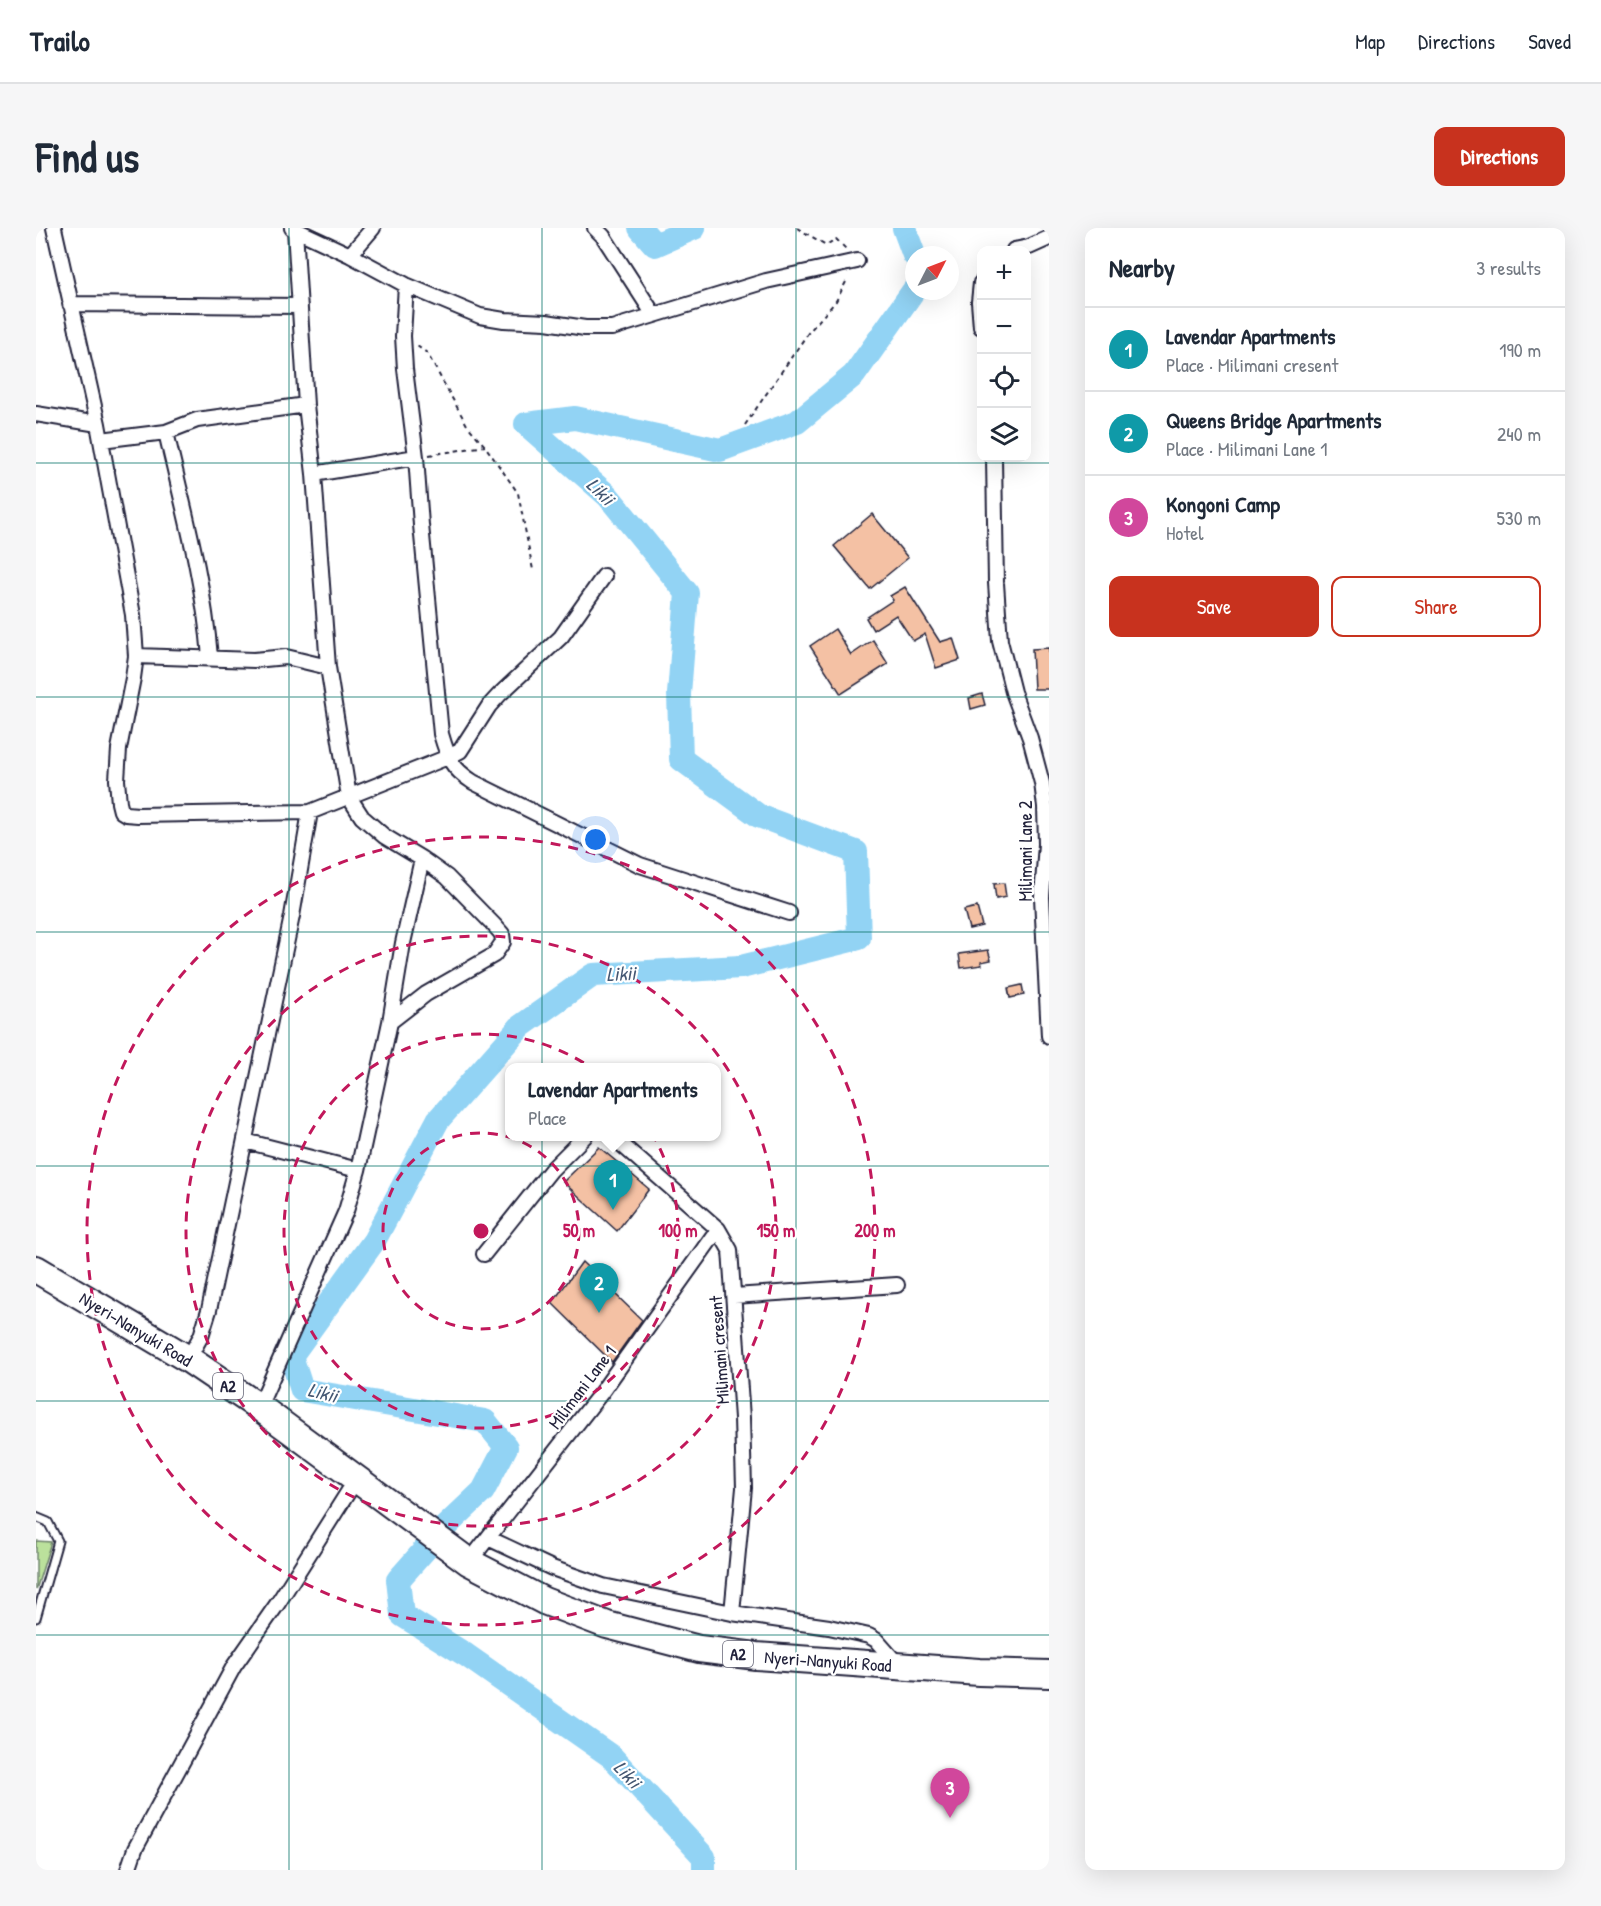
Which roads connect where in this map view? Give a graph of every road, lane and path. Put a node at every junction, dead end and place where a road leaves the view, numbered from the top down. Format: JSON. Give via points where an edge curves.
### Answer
{"nodes":[{"id":1,"x":54,"y":228,"type":"edge"},
{"id":2,"x":373,"y":228,"type":"edge"},
{"id":3,"x":596,"y":228,"type":"edge"},
{"id":4,"x":797,"y":228,"type":"edge"},
{"id":5,"x":293,"y":229,"type":"edge"},
{"id":6,"x":1049,"y":238,"type":"edge"},
{"id":7,"x":1031,"y":246,"type":"edge"},
{"id":8,"x":350,"y":255,"type":"junction"},
{"id":9,"x":857,"y":261,"type":"junction"},
{"id":10,"x":406,"y":285,"type":"junction"},
{"id":11,"x":70,"y":304,"type":"junction"},
{"id":12,"x":300,"y":306,"type":"junction"},
{"id":13,"x":654,"y":315,"type":"junction"},
{"id":14,"x":403,"y":336,"type":"junction"},
{"id":15,"x":306,"y":405,"type":"junction"},
{"id":16,"x":36,"y":414,"type":"edge"},
{"id":17,"x":98,"y":424,"type":"junction"},
{"id":18,"x":745,"y":425,"type":"dead end"},
{"id":19,"x":166,"y":432,"type":"junction"},
{"id":20,"x":101,"y":440,"type":"junction"},
{"id":21,"x":485,"y":446,"type":"junction"},
{"id":22,"x":416,"y":457,"type":"junction"},
{"id":23,"x":994,"y":462,"type":"edge"},
{"id":24,"x":314,"y":474,"type":"junction"},
{"id":25,"x":533,"y":570,"type":"dead end"},
{"id":26,"x":604,"y":576,"type":"dead end"},
{"id":27,"x":136,"y":656,"type":"junction"},
{"id":28,"x":210,"y":657,"type":"junction"},
{"id":29,"x":328,"y":667,"type":"junction"},
{"id":30,"x":448,"y":757,"type":"junction"},
{"id":31,"x":1046,"y":780,"type":"edge"},
{"id":32,"x":349,"y":797,"type":"junction"},
{"id":33,"x":310,"y":812,"type":"junction"},
{"id":34,"x":422,"y":859,"type":"junction"},
{"id":35,"x":789,"y":913,"type":"dead end"},
{"id":36,"x":390,"y":1023,"type":"junction"},
{"id":37,"x":1049,"y":1036,"type":"edge"},
{"id":38,"x":245,"y":1141,"type":"junction"},
{"id":39,"x":581,"y":1141,"type":"edge"},
{"id":40,"x":617,"y":1141,"type":"edge"},
{"id":41,"x":358,"y":1170,"type":"junction"},
{"id":42,"x":718,"y":1229,"type":"junction"},
{"id":43,"x":484,"y":1254,"type":"dead end"},
{"id":44,"x":36,"y":1269,"type":"edge"},
{"id":45,"x":897,"y":1285,"type":"dead end"},
{"id":46,"x":734,"y":1296,"type":"junction"},
{"id":47,"x":188,"y":1359,"type":"junction"},
{"id":48,"x":259,"y":1407,"type":"junction"},
{"id":49,"x":357,"y":1478,"type":"junction"},
{"id":50,"x":36,"y":1517,"type":"edge"},
{"id":51,"x":488,"y":1538,"type":"junction"},
{"id":52,"x":459,"y":1554,"type":"junction"},
{"id":53,"x":732,"y":1613,"type":"junction"},
{"id":54,"x":36,"y":1618,"type":"edge"},
{"id":55,"x":899,"y":1666,"type":"junction"},
{"id":56,"x":1049,"y":1674,"type":"edge"},
{"id":57,"x":128,"y":1870,"type":"edge"}],
"edges":[{"from":1,"to":11,"type":"street"},
{"from":2,"to":8,"type":"street"},
{"from":3,"to":13,"type":"street"},
{"from":4,"to":9,"type":"path","via":[[826,245],[836,238]]},
{"from":5,"to":8,"type":"street"},
{"from":5,"to":12,"type":"street"},
{"from":6,"to":7,"type":"street"},
{"from":8,"to":10,"type":"street"},
{"from":9,"to":13,"type":"street","via":[[766,281]]},
{"from":9,"to":18,"type":"path","via":[[836,301],[808,333]]},
{"from":10,"to":13,"type":"street","via":[[480,316],[504,320],[598,328]]},
{"from":10,"to":14,"type":"street"},
{"from":11,"to":12,"type":"street"},
{"from":11,"to":17,"type":"street"},
{"from":12,"to":15,"type":"street"},
{"from":14,"to":21,"type":"path","via":[[427,353],[467,425]]},
{"from":14,"to":22,"type":"street"},
{"from":15,"to":19,"type":"street","via":[[197,420]]},
{"from":15,"to":24,"type":"street"},
{"from":16,"to":17,"type":"street"},
{"from":17,"to":20,"type":"street"},
{"from":19,"to":20,"type":"street"},
{"from":19,"to":28,"type":"street","via":[[200,581]]},
{"from":20,"to":27,"type":"street","via":[[133,615]]},
{"from":21,"to":22,"type":"path"},
{"from":21,"to":25,"type":"path","via":[[518,493]]},
{"from":22,"to":24,"type":"street"},
{"from":22,"to":30,"type":"street","via":[[441,734]]},
{"from":23,"to":31,"type":"street","name":"Milimani Lane 2","via":[[1000,641],[1013,692]]},
{"from":24,"to":29,"type":"street"},
{"from":26,"to":30,"type":"street","via":[[561,637],[500,694],[460,751]]},
{"from":27,"to":28,"type":"street"},
{"from":27,"to":33,"type":"street","via":[[119,749],[121,811],[138,815]]},
{"from":28,"to":29,"type":"street","via":[[286,657]]},
{"from":29,"to":32,"type":"street"},
{"from":30,"to":32,"type":"street"},
{"from":30,"to":35,"type":"street","via":[[459,773],[473,782],[640,865]]},
{"from":31,"to":37,"type":"street","name":"Milimani Lane 2","via":[[1042,908]]},
{"from":32,"to":33,"type":"street"},
{"from":32,"to":34,"type":"street","via":[[362,817],[384,836]]},
{"from":33,"to":38,"type":"street"},
{"from":34,"to":36,"type":"street"},
{"from":34,"to":36,"type":"street","via":[[447,877],[494,925],[503,942],[494,955],[426,994]]},
{"from":36,"to":41,"type":"street"},
{"from":38,"to":41,"type":"street"},
{"from":38,"to":47,"type":"street","via":[[206,1324]]},
{"from":39,"to":43,"type":"street","via":[[551,1170]]},
{"from":40,"to":42,"type":"street","name":"Milimani cresent"},
{"from":41,"to":48,"type":"street","via":[[333,1245]]},
{"from":42,"to":46,"type":"street","name":"Milimani cresent","via":[[730,1250]]},
{"from":42,"to":51,"type":"street","name":"Milimani Lane 1","via":[[601,1393]]},
{"from":44,"to":47,"type":"highway","name":"Nyeri-Nanyuki Road","number":"A2"},
{"from":45,"to":46,"type":"street"},
{"from":46,"to":53,"type":"street","name":"Milimani cresent","via":[[744,1488]]},
{"from":47,"to":48,"type":"highway","name":"Nyeri-Nanyuki Road","number":"A2"},
{"from":48,"to":49,"type":"highway","name":"Nyeri-Nanyuki Road","number":"A2"},
{"from":49,"to":52,"type":"highway","name":"Nyeri-Nanyuki Road","number":"A2"},
{"from":49,"to":57,"type":"street","via":[[234,1666],[149,1822]]},
{"from":50,"to":54,"type":"lane","via":[[48,1522],[58,1541]]},
{"from":51,"to":52,"type":"street","name":"Milimani Lane 1"},
{"from":51,"to":53,"type":"street","via":[[552,1568],[603,1586]]},
{"from":52,"to":55,"type":"highway","name":"Nyeri-Nanyuki Road","number":"A2","via":[[544,1601],[651,1637],[699,1649],[756,1656]]},
{"from":53,"to":55,"type":"street","via":[[869,1636]]},
{"from":55,"to":56,"type":"highway","name":"Nyeri-Nanyuki Road","number":"A2"}]}
